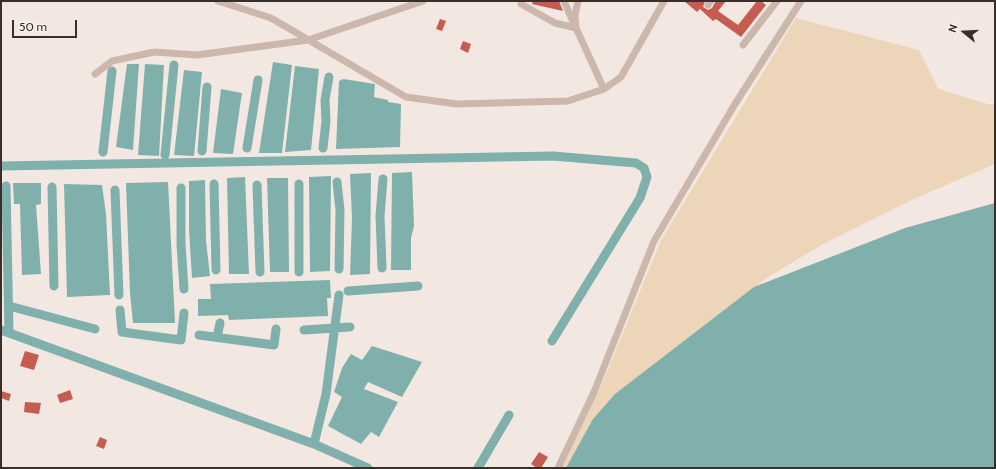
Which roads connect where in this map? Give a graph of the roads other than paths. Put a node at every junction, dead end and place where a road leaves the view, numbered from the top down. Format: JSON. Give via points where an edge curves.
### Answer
{"nodes":[{"id":1,"x":218,"y":1,"type":"edge"},
{"id":2,"x":423,"y":1,"type":"edge"},
{"id":3,"x":564,"y":1,"type":"edge"},
{"id":4,"x":578,"y":1,"type":"edge"},
{"id":5,"x":664,"y":1,"type":"edge"},
{"id":6,"x":777,"y":1,"type":"edge"},
{"id":7,"x":800,"y":1,"type":"edge"},
{"id":8,"x":521,"y":4,"type":"dead end"},
{"id":9,"x":576,"y":28,"type":"junction"},
{"id":10,"x":308,"y":40,"type":"junction"},
{"id":11,"x":742,"y":45,"type":"dead end"},
{"id":12,"x":94,"y":74,"type":"dead end"},
{"id":13,"x":604,"y":89,"type":"junction"},
{"id":14,"x":558,"y":468,"type":"edge"}],
"edges":[{"from":1,"to":10,"type":"street","via":[[271,18]]},
{"from":2,"to":10,"type":"street"},
{"from":3,"to":9,"type":"street"},
{"from":4,"to":9,"type":"street"},
{"from":5,"to":13,"type":"street","via":[[621,77]]},
{"from":6,"to":11,"type":"street"},
{"from":7,"to":14,"type":"street","via":[[654,240],[594,392]]},
{"from":8,"to":9,"type":"street","via":[[555,23]]},
{"from":9,"to":13,"type":"street"},
{"from":10,"to":12,"type":"street","via":[[196,55],[154,52],[112,61]]},
{"from":10,"to":13,"type":"street","via":[[406,97],[457,104],[568,101]]}]}
